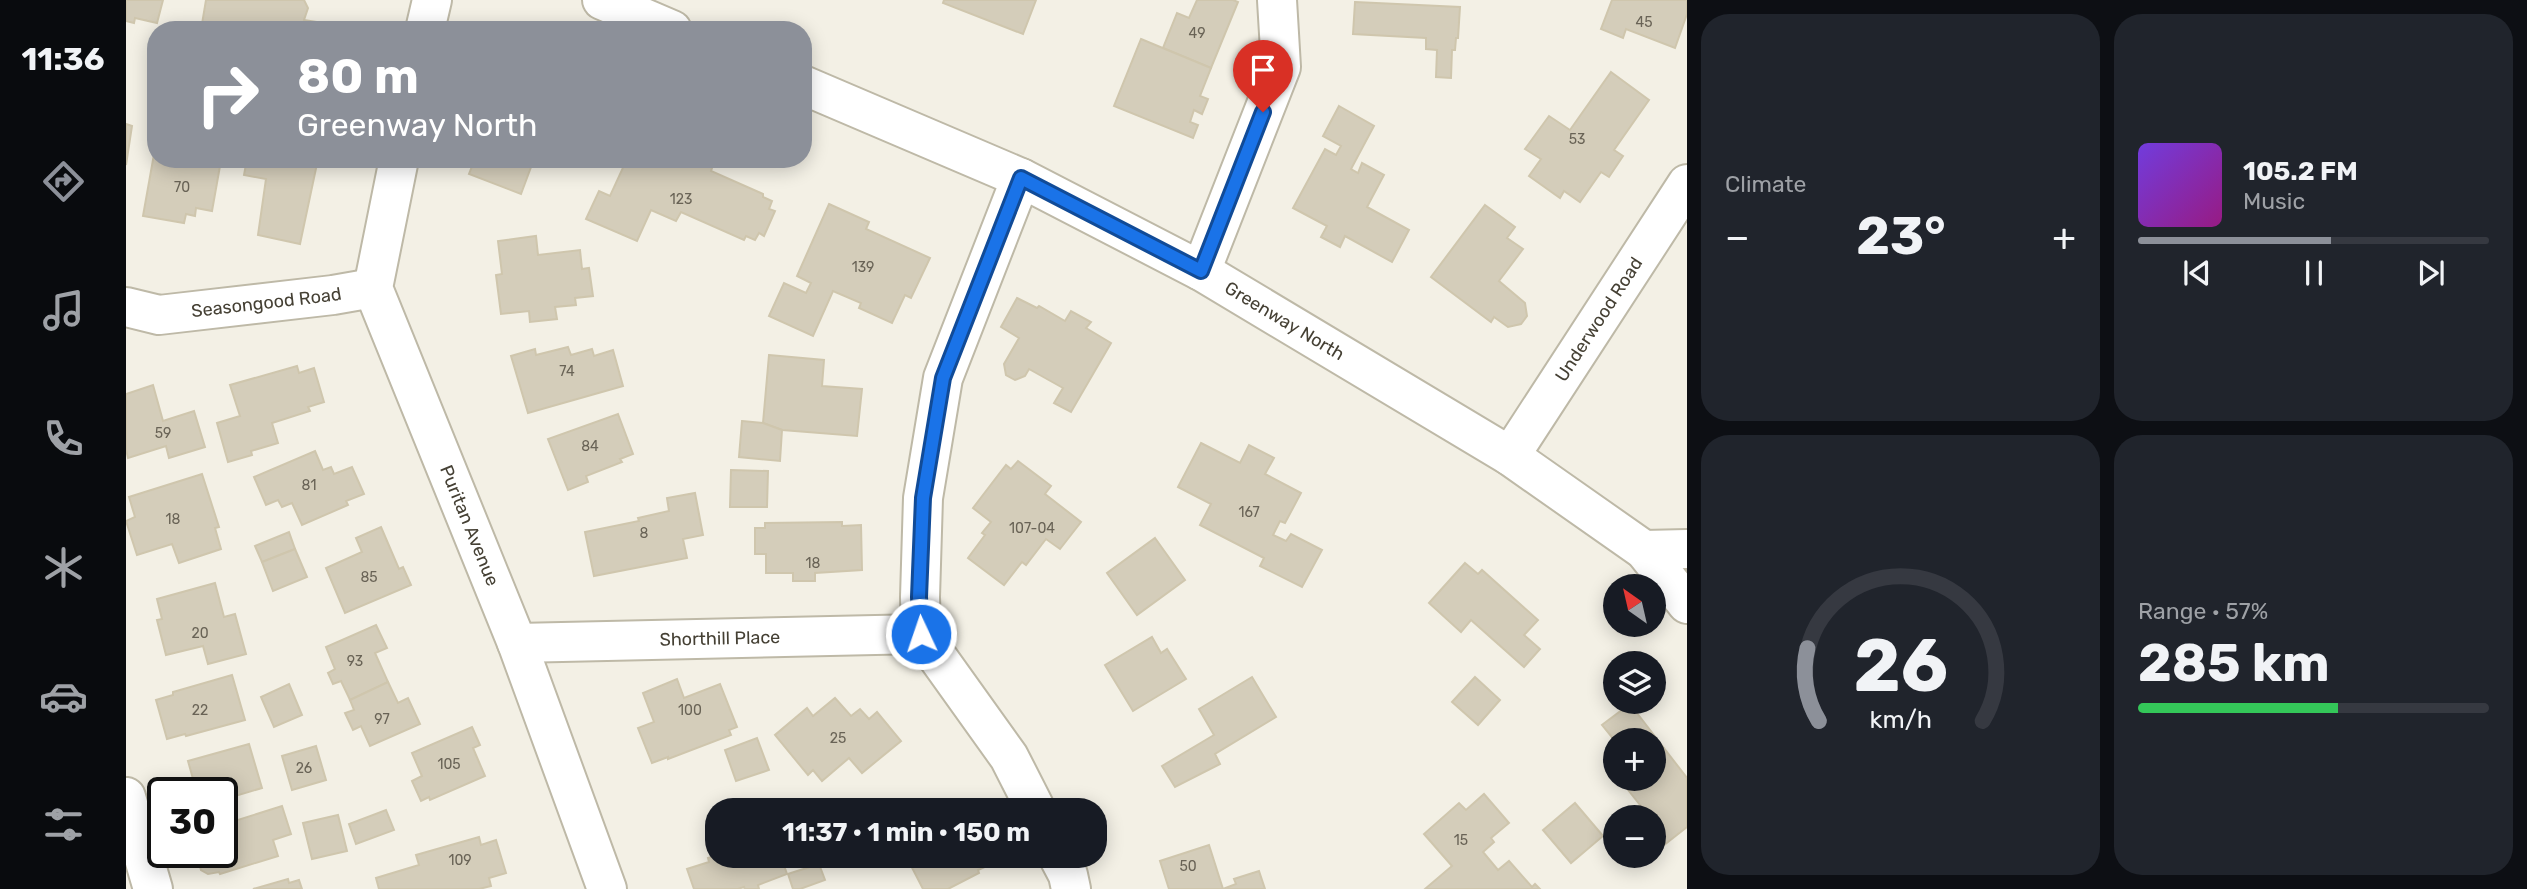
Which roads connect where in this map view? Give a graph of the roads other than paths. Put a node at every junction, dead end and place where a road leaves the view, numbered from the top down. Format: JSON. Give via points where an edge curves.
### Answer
{"nodes":[{"id":1,"x":432,"y":0,"type":"edge"},
{"id":2,"x":603,"y":0,"type":"edge"},
{"id":3,"x":1277,"y":0,"type":"edge"},
{"id":4,"x":427,"y":21,"type":"edge"},
{"id":5,"x":652,"y":21,"type":"edge"},
{"id":6,"x":812,"y":89,"type":"edge"},
{"id":7,"x":397,"y":168,"type":"edge"},
{"id":8,"x":1021,"y":178,"type":"junction"},
{"id":9,"x":1687,"y":184,"type":"edge"},
{"id":10,"x":1201,"y":271,"type":"junction"},
{"id":11,"x":373,"y":288,"type":"junction"},
{"id":12,"x":137,"y":316,"type":"edge"},
{"id":13,"x":1510,"y":456,"type":"junction"},
{"id":14,"x":1687,"y":549,"type":"edge"},
{"id":15,"x":1644,"y":550,"type":"junction"},
{"id":16,"x":1687,"y":604,"type":"edge"},
{"id":17,"x":921,"y":634,"type":"junction"},
{"id":18,"x":517,"y":643,"type":"junction"},
{"id":19,"x":1030,"y":798,"type":"edge"},
{"id":20,"x":127,"y":802,"type":"edge"},
{"id":21,"x":1065,"y":868,"type":"edge"},
{"id":22,"x":153,"y":889,"type":"edge"},
{"id":23,"x":607,"y":889,"type":"edge"},
{"id":24,"x":1071,"y":889,"type":"edge"}],
"edges":[{"from":1,"to":4,"type":"street"},
{"from":2,"to":5,"type":"street"},
{"from":3,"to":10,"type":"street","via":[[1281,67]]},
{"from":6,"to":8,"type":"street","name":"Greenway North"},
{"from":7,"to":11,"type":"street"},
{"from":8,"to":10,"type":"street","name":"Greenway North"},
{"from":8,"to":17,"type":"street","via":[[943,378],[923,498]]},
{"from":9,"to":13,"type":"street","name":"Underwood Road"},
{"from":10,"to":13,"type":"street","name":"Greenway North"},
{"from":11,"to":12,"type":"street","name":"Seasongood Road"},
{"from":11,"to":18,"type":"street","name":"Puritan Avenue"},
{"from":13,"to":15,"type":"street","name":"Greenway North"},
{"from":14,"to":15,"type":"street"},
{"from":15,"to":16,"type":"street","name":"Greenway North"},
{"from":17,"to":18,"type":"street","name":"Shorthill Place"},
{"from":17,"to":19,"type":"street","via":[[1009,757]]},
{"from":18,"to":23,"type":"street","name":"Puritan Avenue"},
{"from":20,"to":22,"type":"street"},
{"from":21,"to":24,"type":"street"}]}
